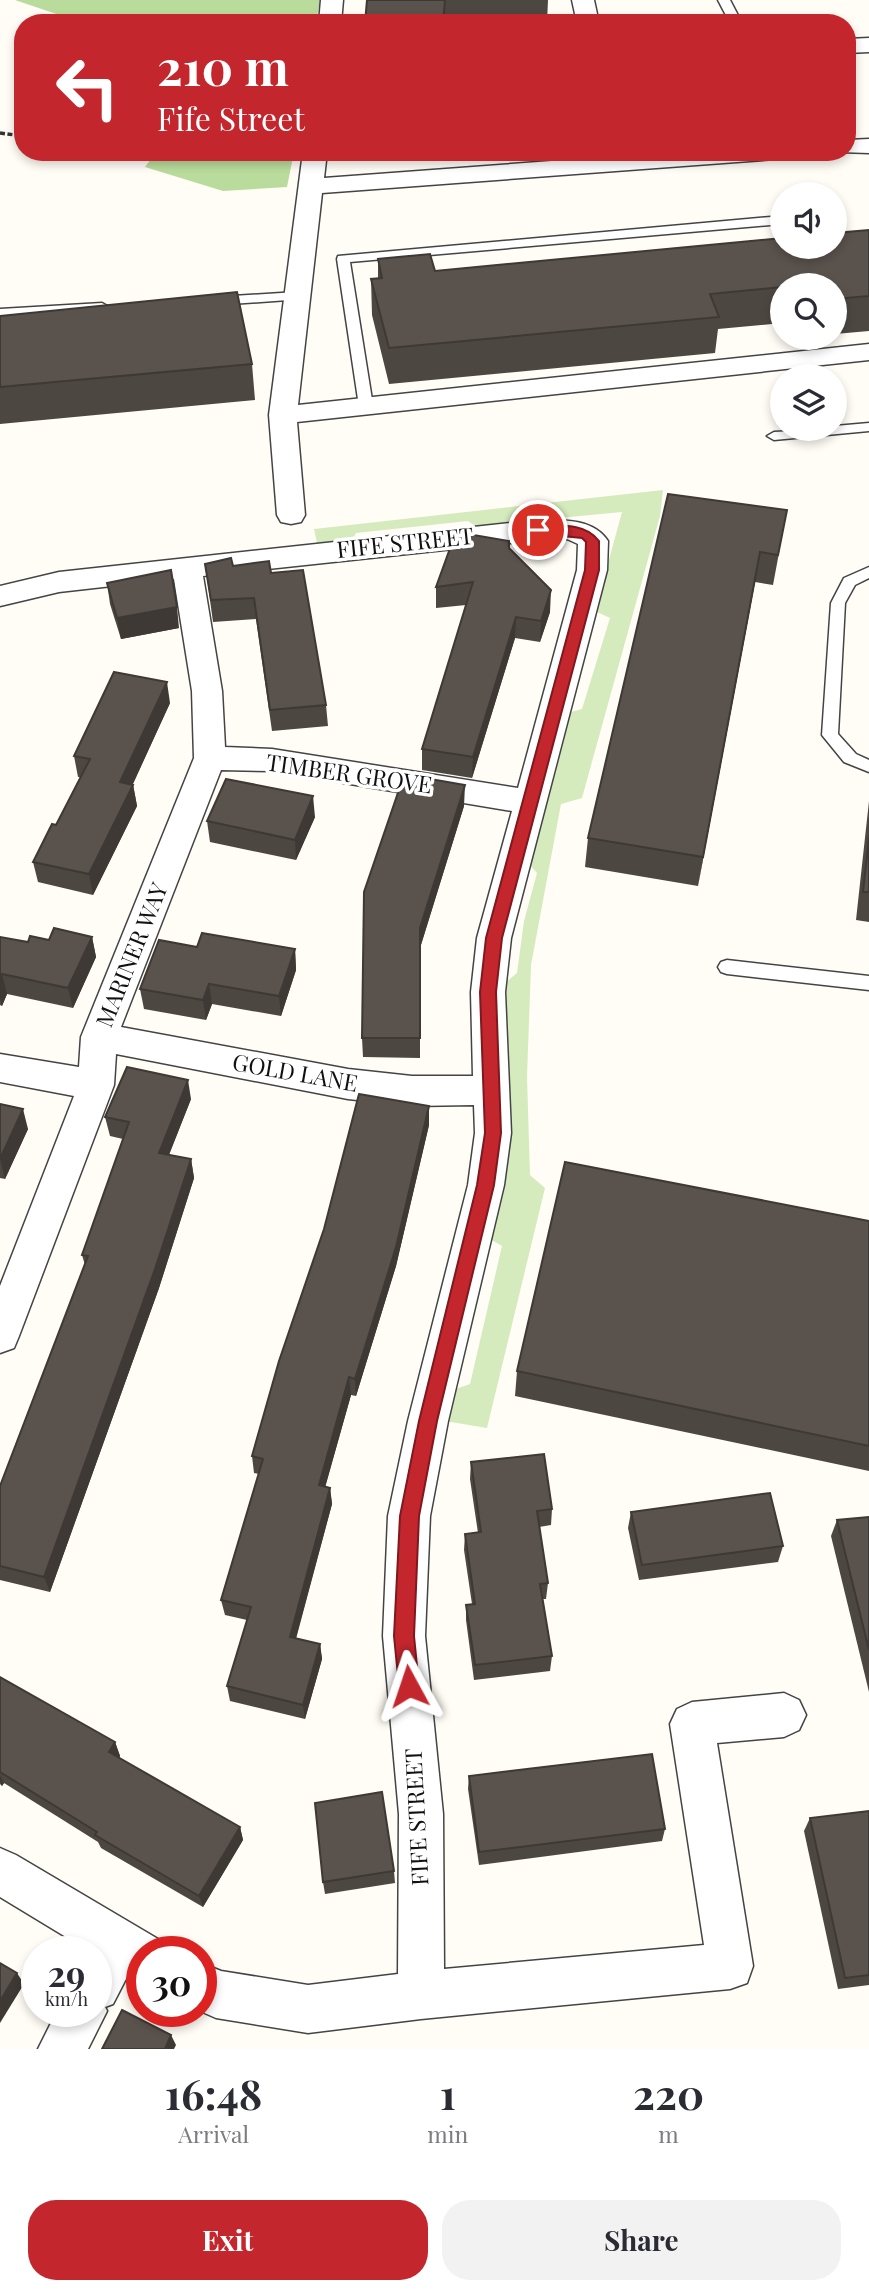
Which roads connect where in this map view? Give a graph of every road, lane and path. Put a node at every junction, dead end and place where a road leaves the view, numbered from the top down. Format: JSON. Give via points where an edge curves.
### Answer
{"nodes":[{"id":1,"x":314,"y":161,"type":"edge"},
{"id":2,"x":653,"y":161,"type":"edge"},
{"id":3,"x":312,"y":186,"type":"junction"},
{"id":4,"x":770,"y":221,"type":"edge"},
{"id":5,"x":297,"y":296,"type":"junction"},
{"id":6,"x":203,"y":302,"type":"edge"},
{"id":7,"x":122,"y":306,"type":"edge"},
{"id":8,"x":0,"y":313,"type":"edge"},
{"id":9,"x":869,"y":352,"type":"edge"},
{"id":10,"x":366,"y":406,"type":"junction"},
{"id":11,"x":282,"y":415,"type":"junction"},
{"id":12,"x":869,"y":427,"type":"edge"},
{"id":13,"x":847,"y":429,"type":"edge"},
{"id":14,"x":291,"y":515,"type":"dead end"},
{"id":15,"x":187,"y":568,"type":"junction"},
{"id":16,"x":869,"y":572,"type":"edge"},
{"id":17,"x":0,"y":596,"type":"edge"},
{"id":18,"x":210,"y":758,"type":"junction"},
{"id":19,"x":869,"y":766,"type":"edge"},
{"id":20,"x":529,"y":802,"type":"junction"},
{"id":21,"x":727,"y":967,"type":"dead end"},
{"id":22,"x":869,"y":983,"type":"edge"},
{"id":23,"x":99,"y":1037,"type":"junction"},
{"id":24,"x":0,"y":1068,"type":"edge"},
{"id":25,"x":96,"y":1085,"type":"junction"},
{"id":26,"x":493,"y":1090,"type":"junction"},
{"id":27,"x":0,"y":1336,"type":"edge"},
{"id":28,"x":783,"y":1715,"type":"dead end"},
{"id":29,"x":0,"y":1871,"type":"edge"},
{"id":30,"x":126,"y":1946,"type":"edge"},
{"id":31,"x":126,"y":1954,"type":"edge"},
{"id":32,"x":112,"y":1970,"type":"edge"},
{"id":33,"x":217,"y":1994,"type":"edge"},
{"id":34,"x":421,"y":1995,"type":"junction"},
{"id":35,"x":74,"y":2027,"type":"edge"},
{"id":36,"x":62,"y":2049,"type":"edge"}],
"edges":[{"from":1,"to":3,"type":"street"},
{"from":2,"to":3,"type":"street"},
{"from":3,"to":5,"type":"street"},
{"from":4,"to":10,"type":"lane","via":[[343,259]]},
{"from":5,"to":6,"type":"lane"},
{"from":5,"to":11,"type":"street"},
{"from":7,"to":8,"type":"lane"},
{"from":9,"to":10,"type":"street"},
{"from":10,"to":11,"type":"street"},
{"from":11,"to":14,"type":"street"},
{"from":12,"to":13,"type":"lane"},
{"from":15,"to":17,"type":"street","name":"FIFE STREET","via":[[59,582]]},
{"from":15,"to":18,"type":"street","name":"MARINER WAY","via":[[207,691]]},
{"from":15,"to":20,"type":"street","name":"FIFE STREET","via":[[538,530],[587,534],[593,541],[592,570]]},
{"from":16,"to":19,"type":"lane","via":[[849,582],[838,603],[830,735],[850,758]]},
{"from":18,"to":20,"type":"street","name":"TIMBER GROVE","via":[[272,761]]},
{"from":18,"to":23,"type":"street","name":"MARINER WAY"},
{"from":20,"to":26,"type":"street","name":"FIFE STREET","via":[[494,938],[488,992]]},
{"from":21,"to":22,"type":"lane"},
{"from":23,"to":25,"type":"street","name":"MARINER WAY"},
{"from":23,"to":26,"type":"street","name":"GOLD LANE","via":[[348,1084],[412,1091]]},
{"from":24,"to":25,"type":"street"},
{"from":25,"to":27,"type":"street","name":"MARINER WAY"},
{"from":26,"to":34,"type":"street","name":"FIFE STREET","via":[[486,1185],[409,1516],[404,1636],[421,1814]]},
{"from":28,"to":34,"type":"street","via":[[692,1724],[730,1966]]},
{"from":29,"to":30,"type":"street"},
{"from":31,"to":32,"type":"street"},
{"from":33,"to":34,"type":"street","via":[[308,2009]]},
{"from":35,"to":36,"type":"street"}]}
